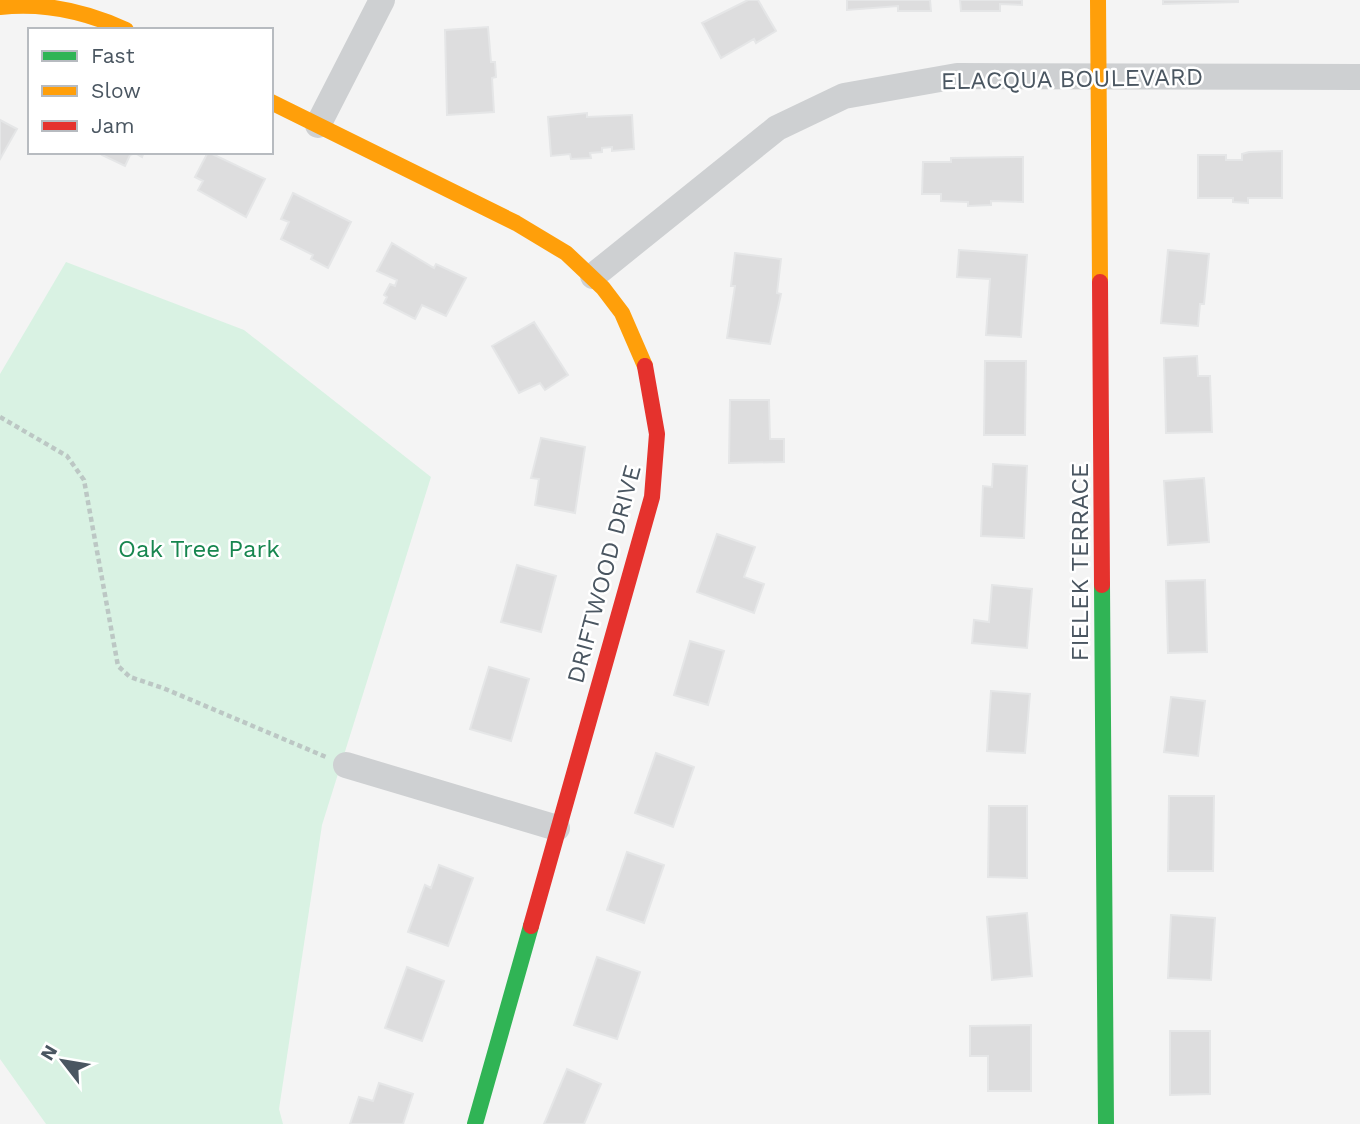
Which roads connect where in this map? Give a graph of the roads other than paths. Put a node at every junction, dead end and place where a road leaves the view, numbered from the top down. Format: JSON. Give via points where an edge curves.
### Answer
{"nodes":[{"id":1,"x":382,"y":0,"type":"edge"},
{"id":2,"x":1098,"y":0,"type":"edge"},
{"id":3,"x":0,"y":7,"type":"edge"},
{"id":4,"x":122,"y":28,"type":"edge"},
{"id":5,"x":1099,"y":77,"type":"junction"},
{"id":6,"x":1360,"y":77,"type":"edge"},
{"id":7,"x":273,"y":103,"type":"edge"},
{"id":8,"x":318,"y":125,"type":"junction"},
{"id":9,"x":593,"y":276,"type":"junction"},
{"id":10,"x":346,"y":765,"type":"road end"},
{"id":11,"x":557,"y":828,"type":"junction"},
{"id":12,"x":475,"y":1124,"type":"edge"},
{"id":13,"x":1106,"y":1124,"type":"edge"}],
"edges":[{"from":1,"to":8,"type":"street"},
{"from":2,"to":5,"type":"street","name":"FIELEK TERRACE"},
{"from":3,"to":4,"type":"street","via":[[21,3],[78,9]]},
{"from":5,"to":6,"type":"street","name":"ELACQUA BOULEVARD"},
{"from":5,"to":9,"type":"street","name":"ELACQUA BOULEVARD","via":[[957,76],[844,96],[777,128]]},
{"from":5,"to":13,"type":"street","name":"FIELEK TERRACE"},
{"from":7,"to":8,"type":"street","name":"DRIFTWOOD DRIVE"},
{"from":8,"to":9,"type":"street","name":"DRIFTWOOD DRIVE","via":[[538,237]]},
{"from":9,"to":11,"type":"street","name":"DRIFTWOOD DRIVE","via":[[643,359],[655,404],[658,454],[652,497]]},
{"from":10,"to":11,"type":"street"},
{"from":11,"to":12,"type":"street","name":"DRIFTWOOD DRIVE"}]}
